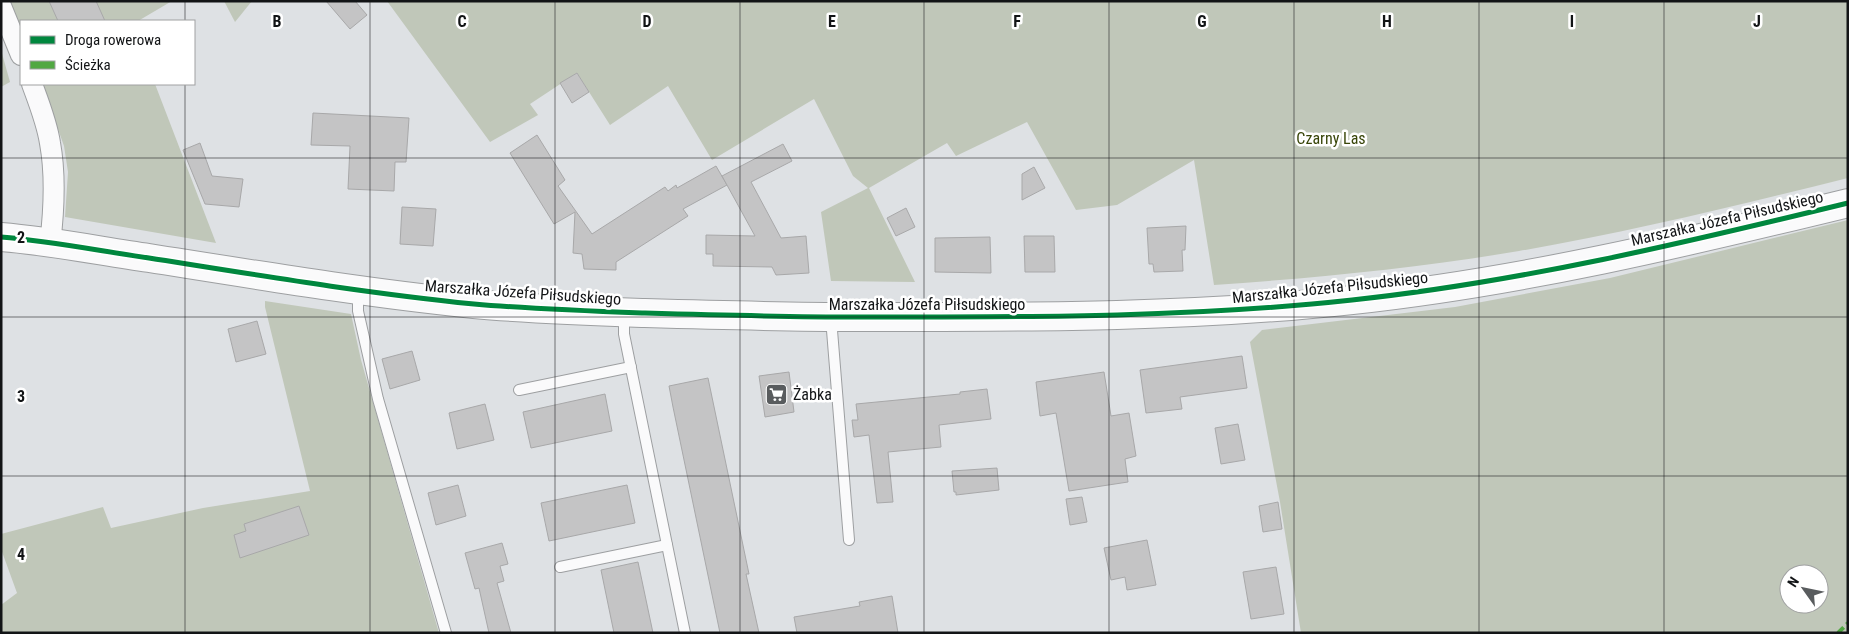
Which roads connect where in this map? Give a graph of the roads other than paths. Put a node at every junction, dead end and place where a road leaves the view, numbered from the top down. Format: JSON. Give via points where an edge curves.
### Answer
{"nodes":[{"id":1,"x":1,"y":6,"type":"edge"},
{"id":2,"x":20,"y":53,"type":"edge"},
{"id":3,"x":32,"y":85,"type":"edge"},
{"id":4,"x":1848,"y":203,"type":"edge"},
{"id":5,"x":1,"y":237,"type":"edge"},
{"id":6,"x":50,"y":244,"type":"junction"},
{"id":7,"x":358,"y":290,"type":"junction"},
{"id":8,"x":624,"y":312,"type":"junction"},
{"id":9,"x":831,"y":317,"type":"junction"},
{"id":10,"x":630,"y":367,"type":"junction"},
{"id":11,"x":519,"y":390,"type":"dead end"},
{"id":12,"x":850,"y":540,"type":"dead end"},
{"id":13,"x":667,"y":545,"type":"junction"},
{"id":14,"x":560,"y":567,"type":"dead end"},
{"id":15,"x":446,"y":633,"type":"edge"},
{"id":16,"x":685,"y":633,"type":"edge"}],
"edges":[{"from":1,"to":2,"type":"street"},
{"from":3,"to":6,"type":"street","via":[[47,128],[54,170]]},
{"from":4,"to":9,"type":"street","name":"Marszałka Józefa Piłsudskiego","via":[[1604,260],[1496,280],[1353,300],[1177,313]]},
{"from":5,"to":6,"type":"street","name":"Marszałka Józefa Piłsudskiego"},
{"from":6,"to":7,"type":"street","name":"Marszałka Józefa Piłsudskiego"},
{"from":7,"to":8,"type":"street","name":"Marszałka Józefa Piłsudskiego","via":[[512,307]]},
{"from":7,"to":15,"type":"lane","via":[[358,311],[378,399]]},
{"from":8,"to":9,"type":"street","name":"Marszałka Józefa Piłsudskiego"},
{"from":8,"to":10,"type":"lane"},
{"from":9,"to":12,"type":"lane"},
{"from":10,"to":11,"type":"lane"},
{"from":10,"to":13,"type":"lane"},
{"from":13,"to":14,"type":"lane"},
{"from":13,"to":16,"type":"lane"}]}
